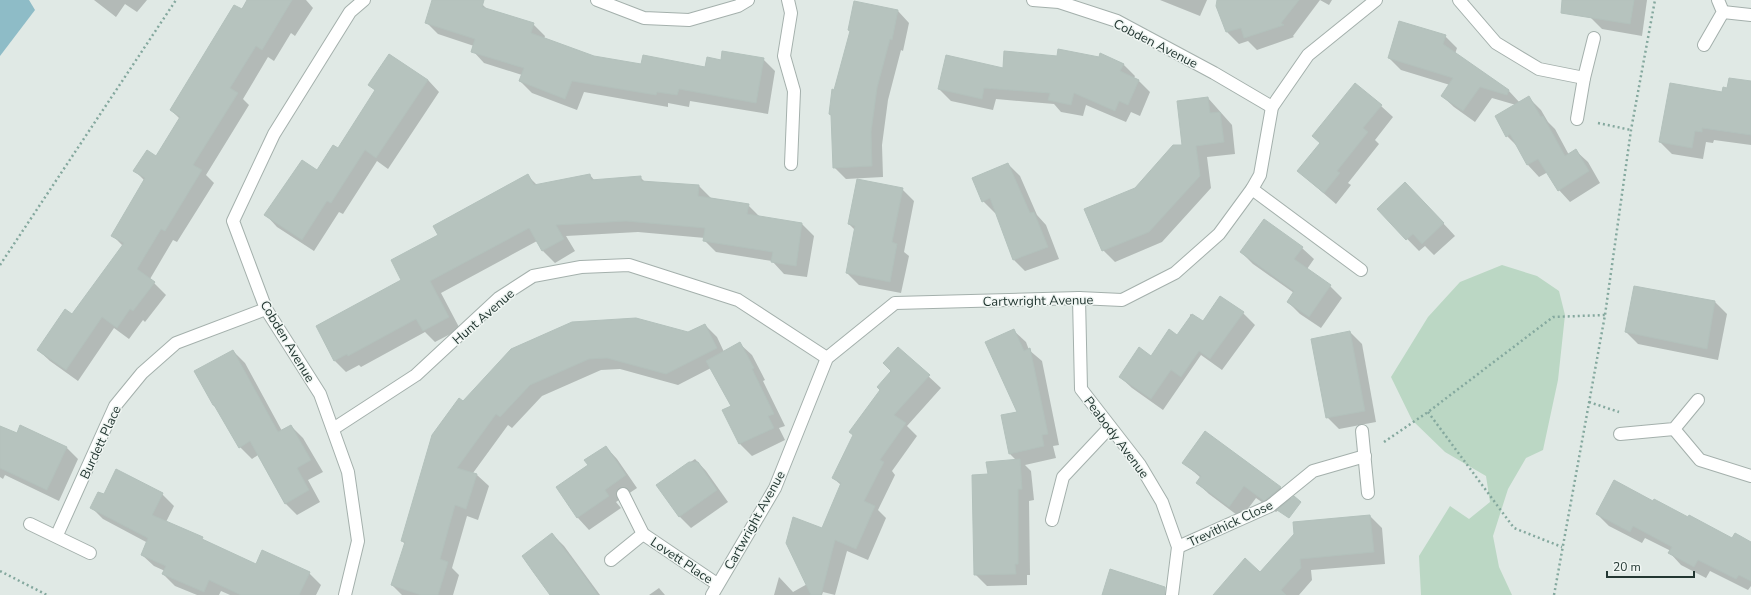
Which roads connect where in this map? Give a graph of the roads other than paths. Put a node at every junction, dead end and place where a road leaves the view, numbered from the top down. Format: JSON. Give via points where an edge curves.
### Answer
{"nodes":[{"id":1,"x":364,"y":0,"type":"edge"},
{"id":2,"x":597,"y":0,"type":"edge"},
{"id":3,"x":748,"y":0,"type":"edge"},
{"id":4,"x":788,"y":0,"type":"edge"},
{"id":5,"x":1033,"y":0,"type":"edge"},
{"id":6,"x":1376,"y":0,"type":"edge"},
{"id":7,"x":1459,"y":0,"type":"edge"},
{"id":8,"x":1718,"y":0,"type":"edge"},
{"id":9,"x":1723,"y":12,"type":"junction"},
{"id":10,"x":1751,"y":15,"type":"edge"},
{"id":11,"x":1594,"y":38,"type":"dead end"},
{"id":12,"x":1704,"y":45,"type":"dead end"},
{"id":13,"x":1584,"y":78,"type":"junction"},
{"id":14,"x":1272,"y":107,"type":"junction"},
{"id":15,"x":1577,"y":119,"type":"road end"},
{"id":16,"x":791,"y":164,"type":"dead end"},
{"id":17,"x":1252,"y":189,"type":"junction"},
{"id":18,"x":1361,"y":270,"type":"dead end"},
{"id":19,"x":1079,"y":298,"type":"junction"},
{"id":20,"x":266,"y":309,"type":"junction"},
{"id":21,"x":827,"y":358,"type":"junction"},
{"id":22,"x":1698,"y":400,"type":"dead end"},
{"id":23,"x":1110,"y":427,"type":"junction"},
{"id":24,"x":333,"y":429,"type":"junction"},
{"id":25,"x":1674,"y":429,"type":"junction"},
{"id":26,"x":1362,"y":431,"type":"dead end"},
{"id":27,"x":1620,"y":434,"type":"dead end"},
{"id":28,"x":1365,"y":456,"type":"junction"},
{"id":29,"x":1751,"y":476,"type":"edge"},
{"id":30,"x":1368,"y":493,"type":"dead end"},
{"id":31,"x":623,"y":494,"type":"dead end"},
{"id":32,"x":1052,"y":520,"type":"dead end"},
{"id":33,"x":30,"y":524,"type":"dead end"},
{"id":34,"x":643,"y":534,"type":"junction"},
{"id":35,"x":57,"y":535,"type":"junction"},
{"id":36,"x":1178,"y":547,"type":"junction"},
{"id":37,"x":90,"y":553,"type":"dead end"},
{"id":38,"x":611,"y":560,"type":"dead end"},
{"id":39,"x":714,"y":590,"type":"edge"},
{"id":40,"x":345,"y":595,"type":"edge"},
{"id":41,"x":1172,"y":595,"type":"edge"}],
"edges":[{"from":1,"to":20,"type":"street","name":"Cobden Avenue","via":[[350,12],[274,134],[233,221]]},
{"from":2,"to":3,"type":"street","via":[[644,18],[689,20],[738,6]]},
{"from":4,"to":16,"type":"street","via":[[792,13],[784,56],[794,91]]},
{"from":5,"to":14,"type":"street","name":"Cobden Avenue","via":[[1059,2],[1117,21]]},
{"from":6,"to":14,"type":"street","name":"Cartwright Avenue","via":[[1308,55]]},
{"from":7,"to":13,"type":"street","via":[[1496,43],[1539,69]]},
{"from":8,"to":9,"type":"street"},
{"from":9,"to":10,"type":"street"},
{"from":9,"to":12,"type":"street"},
{"from":11,"to":13,"type":"street"},
{"from":13,"to":15,"type":"street"},
{"from":14,"to":17,"type":"street","name":"Cartwright Avenue","via":[[1260,175]]},
{"from":17,"to":18,"type":"street"},
{"from":17,"to":19,"type":"street","name":"Cartwright Avenue","via":[[1219,234],[1176,273],[1122,300]]},
{"from":19,"to":21,"type":"street","name":"Cartwright Avenue","via":[[895,303]]},
{"from":19,"to":23,"type":"street","name":"Peabody Avenue","via":[[1081,389]]},
{"from":20,"to":24,"type":"street","name":"Cobden Avenue","via":[[320,394]]},
{"from":20,"to":35,"type":"street","name":"Burdett Place","via":[[176,343],[142,373],[115,406]]},
{"from":21,"to":24,"type":"street","name":"Hunt Avenue","via":[[738,300],[629,265],[581,267],[528,279],[499,298],[416,375]]},
{"from":21,"to":39,"type":"street","name":"Cartwright Avenue","via":[[775,488]]},
{"from":22,"to":25,"type":"street"},
{"from":23,"to":32,"type":"street","via":[[1063,477]]},
{"from":23,"to":36,"type":"street","name":"Peabody Avenue","via":[[1140,464],[1158,496]]},
{"from":24,"to":40,"type":"street","name":"Cobden Avenue","via":[[348,472],[358,541]]},
{"from":25,"to":27,"type":"street"},
{"from":25,"to":29,"type":"street","via":[[1700,460]]},
{"from":26,"to":28,"type":"street"},
{"from":28,"to":30,"type":"street"},
{"from":28,"to":36,"type":"street","name":"Trevithick Close","via":[[1313,471],[1270,506]]},
{"from":31,"to":34,"type":"street","name":"Lovett Place"},
{"from":33,"to":35,"type":"street"},
{"from":34,"to":38,"type":"street"},
{"from":34,"to":39,"type":"street","name":"Lovett Place"},
{"from":35,"to":37,"type":"street"},
{"from":36,"to":41,"type":"street","name":"Peabody Avenue"}]}
